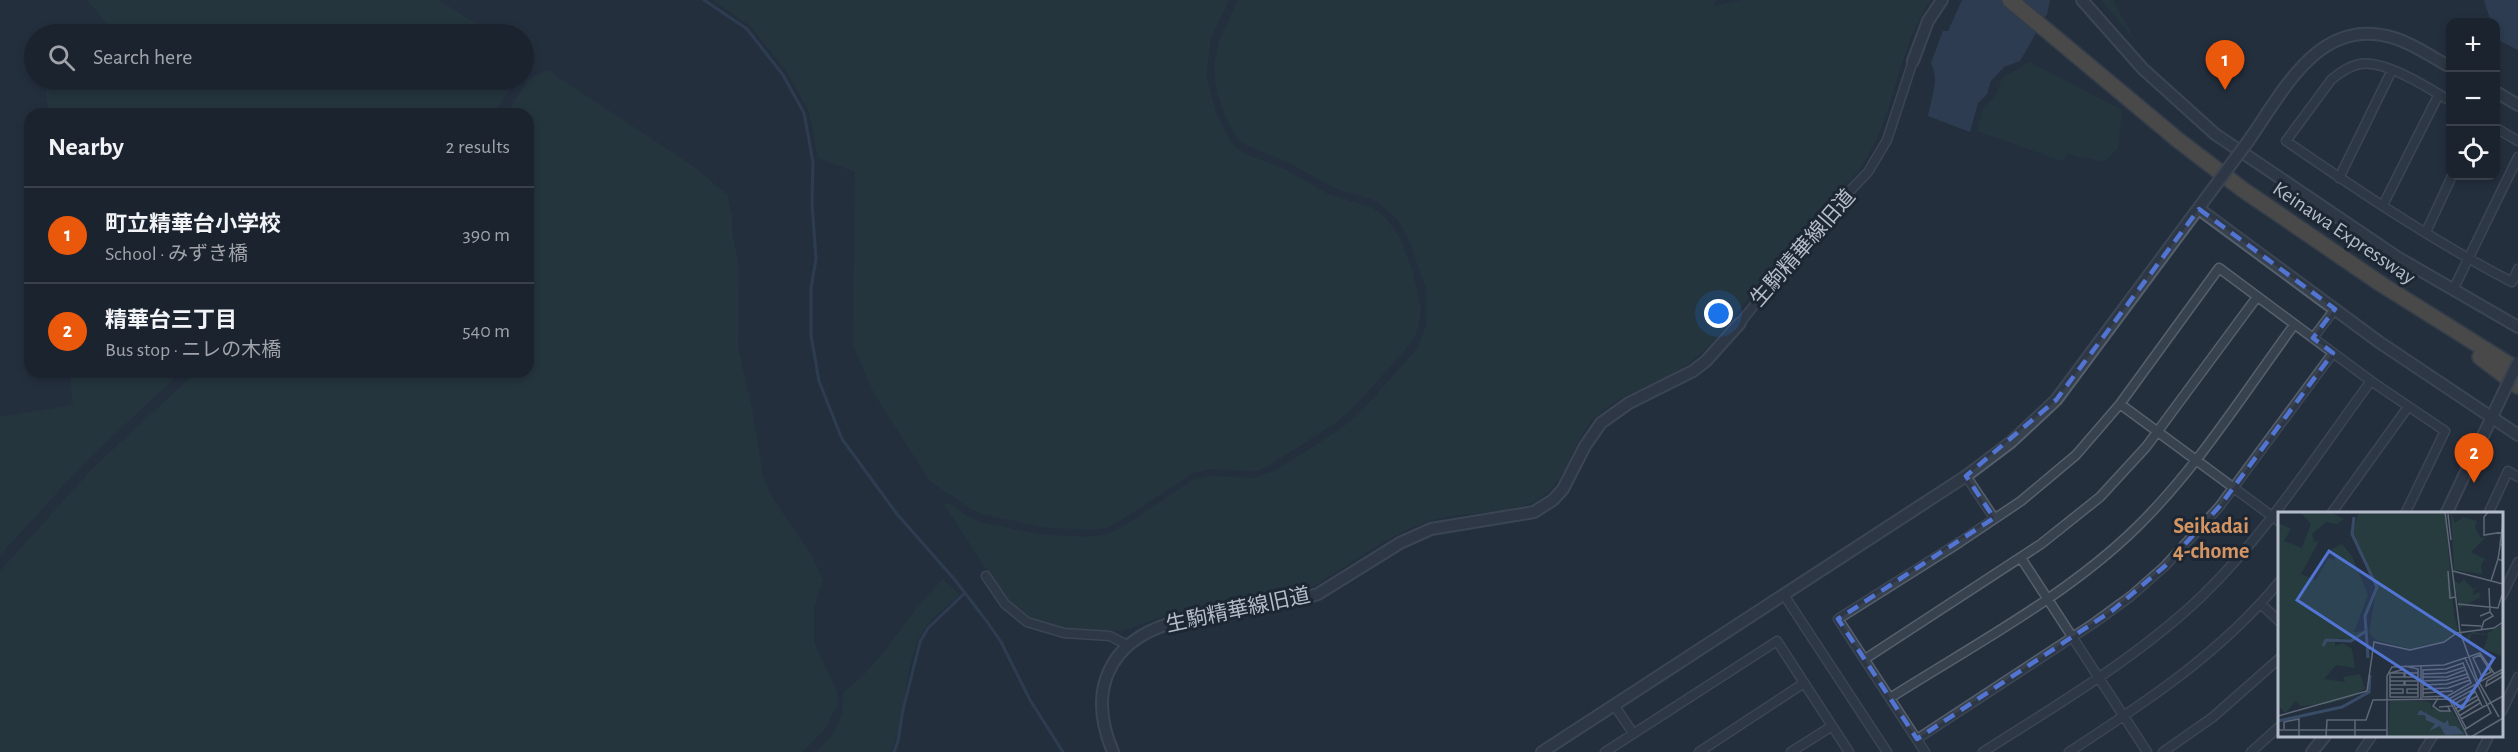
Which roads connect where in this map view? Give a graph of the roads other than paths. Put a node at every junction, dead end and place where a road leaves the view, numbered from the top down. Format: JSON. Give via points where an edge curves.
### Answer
{"nodes":[{"id":1,"x":1942,"y":0,"type":"edge"},
{"id":2,"x":2010,"y":0,"type":"edge"},
{"id":3,"x":2082,"y":0,"type":"edge"},
{"id":4,"x":1913,"y":61,"type":"joint"},
{"id":5,"x":2446,"y":64,"type":"edge"},
{"id":6,"x":2392,"y":70,"type":"junction"},
{"id":7,"x":2439,"y":94,"type":"junction"},
{"id":8,"x":2500,"y":95,"type":"edge"},
{"id":9,"x":2446,"y":98,"type":"edge"},
{"id":10,"x":2518,"y":105,"type":"edge"},
{"id":11,"x":2155,"y":119,"type":"junction"},
{"id":12,"x":2500,"y":131,"type":"edge"},
{"id":13,"x":2518,"y":141,"type":"edge"},
{"id":14,"x":2518,"y":157,"type":"edge"},
{"id":15,"x":2339,"y":178,"type":"junction"},
{"id":16,"x":2450,"y":180,"type":"edge"},
{"id":17,"x":2383,"y":205,"type":"junction"},
{"id":18,"x":2199,"y":209,"type":"junction"},
{"id":19,"x":2426,"y":232,"type":"junction"},
{"id":20,"x":2469,"y":260,"type":"junction"},
{"id":21,"x":2518,"y":269,"type":"edge"},
{"id":22,"x":2381,"y":284,"type":"junction"},
{"id":23,"x":2453,"y":290,"type":"junction"},
{"id":24,"x":2257,"y":297,"type":"junction"},
{"id":25,"x":2335,"y":309,"type":"junction"},
{"id":26,"x":1740,"y":323,"type":"joint"},
{"id":27,"x":2294,"y":325,"type":"junction"},
{"id":28,"x":2518,"y":327,"type":"edge"},
{"id":29,"x":2313,"y":338,"type":"junction"},
{"id":30,"x":2332,"y":353,"type":"junction"},
{"id":31,"x":2518,"y":362,"type":"edge"},
{"id":32,"x":2518,"y":370,"type":"edge"},
{"id":33,"x":2371,"y":381,"type":"junction"},
{"id":34,"x":2518,"y":386,"type":"edge"},
{"id":35,"x":2120,"y":404,"type":"junction"},
{"id":36,"x":2408,"y":407,"type":"junction"},
{"id":37,"x":2492,"y":419,"type":"junction"},
{"id":38,"x":2157,"y":431,"type":"junction"},
{"id":39,"x":2518,"y":435,"type":"edge"},
{"id":40,"x":2196,"y":460,"type":"junction"},
{"id":41,"x":1966,"y":476,"type":"junction"},
{"id":42,"x":2518,"y":477,"type":"edge"},
{"id":43,"x":2232,"y":487,"type":"junction"},
{"id":44,"x":2281,"y":512,"type":"edge"},
{"id":45,"x":2332,"y":512,"type":"edge"},
{"id":46,"x":2405,"y":512,"type":"edge"},
{"id":47,"x":2446,"y":512,"type":"edge"},
{"id":48,"x":2488,"y":512,"type":"edge"},
{"id":49,"x":1994,"y":518,"type":"junction"},
{"id":50,"x":2276,"y":519,"type":"edge"},
{"id":51,"x":2021,"y":558,"type":"junction"},
{"id":52,"x":2518,"y":562,"type":"edge"},
{"id":53,"x":986,"y":576,"type":"dead end"},
{"id":54,"x":2278,"y":583,"type":"edge"},
{"id":55,"x":2503,"y":594,"type":"edge"},
{"id":56,"x":1784,"y":595,"type":"junction"},
{"id":57,"x":2048,"y":598,"type":"junction"},
{"id":58,"x":2261,"y":604,"type":"junction"},
{"id":59,"x":2278,"y":620,"type":"edge"},
{"id":60,"x":2073,"y":637,"type":"junction"},
{"id":61,"x":1127,"y":645,"type":"junction"},
{"id":62,"x":1865,"y":659,"type":"junction"},
{"id":63,"x":2278,"y":660,"type":"edge"},
{"id":64,"x":2099,"y":677,"type":"junction"},
{"id":65,"x":2518,"y":677,"type":"edge"},
{"id":66,"x":1804,"y":683,"type":"junction"},
{"id":67,"x":1890,"y":698,"type":"junction"},
{"id":68,"x":1614,"y":705,"type":"junction"},
{"id":69,"x":2503,"y":709,"type":"edge"},
{"id":70,"x":2124,"y":716,"type":"junction"},
{"id":71,"x":1832,"y":726,"type":"junction"},
{"id":72,"x":2278,"y":728,"type":"edge"},
{"id":73,"x":1633,"y":733,"type":"junction"},
{"id":74,"x":2323,"y":737,"type":"edge"},
{"id":75,"x":2371,"y":737,"type":"edge"},
{"id":76,"x":2432,"y":737,"type":"edge"},
{"id":77,"x":2488,"y":737,"type":"edge"},
{"id":78,"x":1917,"y":739,"type":"junction"},
{"id":79,"x":1113,"y":752,"type":"edge"},
{"id":80,"x":1542,"y":752,"type":"edge"},
{"id":81,"x":1605,"y":752,"type":"edge"},
{"id":82,"x":1699,"y":752,"type":"edge"},
{"id":83,"x":1791,"y":752,"type":"edge"},
{"id":84,"x":1849,"y":752,"type":"edge"},
{"id":85,"x":1887,"y":752,"type":"edge"},
{"id":86,"x":1925,"y":752,"type":"edge"},
{"id":87,"x":1983,"y":752,"type":"edge"},
{"id":88,"x":2069,"y":752,"type":"edge"},
{"id":89,"x":2147,"y":752,"type":"edge"},
{"id":90,"x":2163,"y":752,"type":"edge"},
{"id":91,"x":2251,"y":752,"type":"edge"},
{"id":92,"x":2312,"y":752,"type":"edge"},
{"id":93,"x":2361,"y":752,"type":"edge"},
{"id":94,"x":2422,"y":752,"type":"edge"},
{"id":95,"x":2481,"y":752,"type":"edge"}],
"edges":[{"from":1,"to":4,"type":"street","name":"生駒精華線旧道","via":[[1928,21]]},
{"from":2,"to":11,"type":"highway","name":"Keinawa Expressway"},
{"from":3,"to":23,"type":"street","via":[[2143,69],[2215,134],[2397,257]]},
{"from":4,"to":26,"type":"street","name":"生駒精華線旧道","via":[[1887,140],[1868,172],[1824,218]]},
{"from":5,"to":18,"type":"street","bridge":true,"via":[[2387,36],[2343,38],[2322,48],[2304,63]]},
{"from":6,"to":7,"type":"street"},
{"from":6,"to":15,"type":"street"},
{"from":6,"to":15,"type":"street","via":[[2361,64],[2339,73],[2286,141]]},
{"from":7,"to":9,"type":"street"},
{"from":7,"to":17,"type":"street"},
{"from":8,"to":10,"type":"street"},
{"from":11,"to":22,"type":"highway","name":"Keinawa Expressway","via":[[2242,189]]},
{"from":11,"to":31,"type":"highway","name":"Keinawa Expressway","via":[[2433,311]]},
{"from":12,"to":13,"type":"street"},
{"from":14,"to":20,"type":"street"},
{"from":15,"to":17,"type":"street"},
{"from":16,"to":19,"type":"street"},
{"from":17,"to":19,"type":"street"},
{"from":18,"to":25,"type":"street"},
{"from":18,"to":41,"type":"street","via":[[2056,400],[2011,442]]},
{"from":19,"to":20,"type":"street"},
{"from":20,"to":21,"type":"street","via":[[2512,282]]},
{"from":20,"to":23,"type":"street"},
{"from":22,"to":32,"type":"highway","name":"Keinawa Expressway"},
{"from":22,"to":34,"type":"highway"},
{"from":23,"to":28,"type":"street"},
{"from":24,"to":27,"type":"street"},
{"from":24,"to":35,"type":"street","via":[[2219,268]]},
{"from":24,"to":38,"type":"street"},
{"from":25,"to":29,"type":"street"},
{"from":25,"to":37,"type":"street"},
{"from":26,"to":61,"type":"street","name":"生駒精華線旧道","via":[[1693,371],[1629,403],[1601,423],[1563,489],[1534,512],[1431,529],[1400,543],[1318,594],[1172,622]]},
{"from":27,"to":29,"type":"street"},
{"from":27,"to":40,"type":"street"},
{"from":29,"to":30,"type":"street"},
{"from":30,"to":33,"type":"street"},
{"from":30,"to":43,"type":"street"},
{"from":31,"to":37,"type":"street","bridge":true},
{"from":33,"to":36,"type":"street"},
{"from":33,"to":44,"type":"street"},
{"from":35,"to":38,"type":"street"},
{"from":35,"to":49,"type":"street","via":[[2094,437],[2063,466]]},
{"from":36,"to":45,"type":"street"},
{"from":36,"to":46,"type":"street","via":[[2445,431]]},
{"from":37,"to":39,"type":"street"},
{"from":37,"to":47,"type":"street"},
{"from":38,"to":40,"type":"street"},
{"from":38,"to":51,"type":"street","via":[[2100,497]]},
{"from":40,"to":43,"type":"street"},
{"from":40,"to":57,"type":"street","via":[[2136,528]]},
{"from":41,"to":49,"type":"street"},
{"from":41,"to":56,"type":"street"},
{"from":42,"to":48,"type":"street","via":[[2508,471]]},
{"from":43,"to":50,"type":"street"},
{"from":43,"to":60,"type":"street","via":[[2165,566]]},
{"from":49,"to":62,"type":"street","via":[[1838,619]]},
{"from":50,"to":64,"type":"street","via":[[2187,610]]},
{"from":51,"to":57,"type":"street"},
{"from":51,"to":62,"type":"street"},
{"from":52,"to":55,"type":"street"},
{"from":53,"to":61,"type":"street","via":[[1005,604],[1028,622],[1064,633],[1110,636]]},
{"from":54,"to":58,"type":"street"},
{"from":56,"to":68,"type":"street"},
{"from":56,"to":85,"type":"street"},
{"from":57,"to":60,"type":"street"},
{"from":57,"to":67,"type":"street"},
{"from":58,"to":59,"type":"street"},
{"from":58,"to":70,"type":"street","via":[[2184,674]]},
{"from":60,"to":64,"type":"street"},
{"from":60,"to":78,"type":"street"},
{"from":61,"to":79,"type":"street","name":"生駒精華線旧道","via":[[1111,666],[1102,692],[1105,729]]},
{"from":62,"to":67,"type":"street"},
{"from":63,"to":90,"type":"street","via":[[2228,705]]},
{"from":64,"to":70,"type":"street"},
{"from":64,"to":87,"type":"street"},
{"from":65,"to":69,"type":"street"},
{"from":66,"to":71,"type":"street"},
{"from":66,"to":73,"type":"street","via":[[1777,641]]},
{"from":66,"to":82,"type":"street"},
{"from":67,"to":78,"type":"street"},
{"from":68,"to":73,"type":"street"},
{"from":68,"to":80,"type":"street"},
{"from":70,"to":88,"type":"street"},
{"from":70,"to":89,"type":"street"},
{"from":71,"to":83,"type":"street"},
{"from":71,"to":84,"type":"street"},
{"from":72,"to":91,"type":"street"},
{"from":73,"to":81,"type":"street"},
{"from":74,"to":92,"type":"street"},
{"from":75,"to":93,"type":"street"},
{"from":76,"to":94,"type":"street"},
{"from":77,"to":95,"type":"street"},
{"from":78,"to":86,"type":"street"}]}
